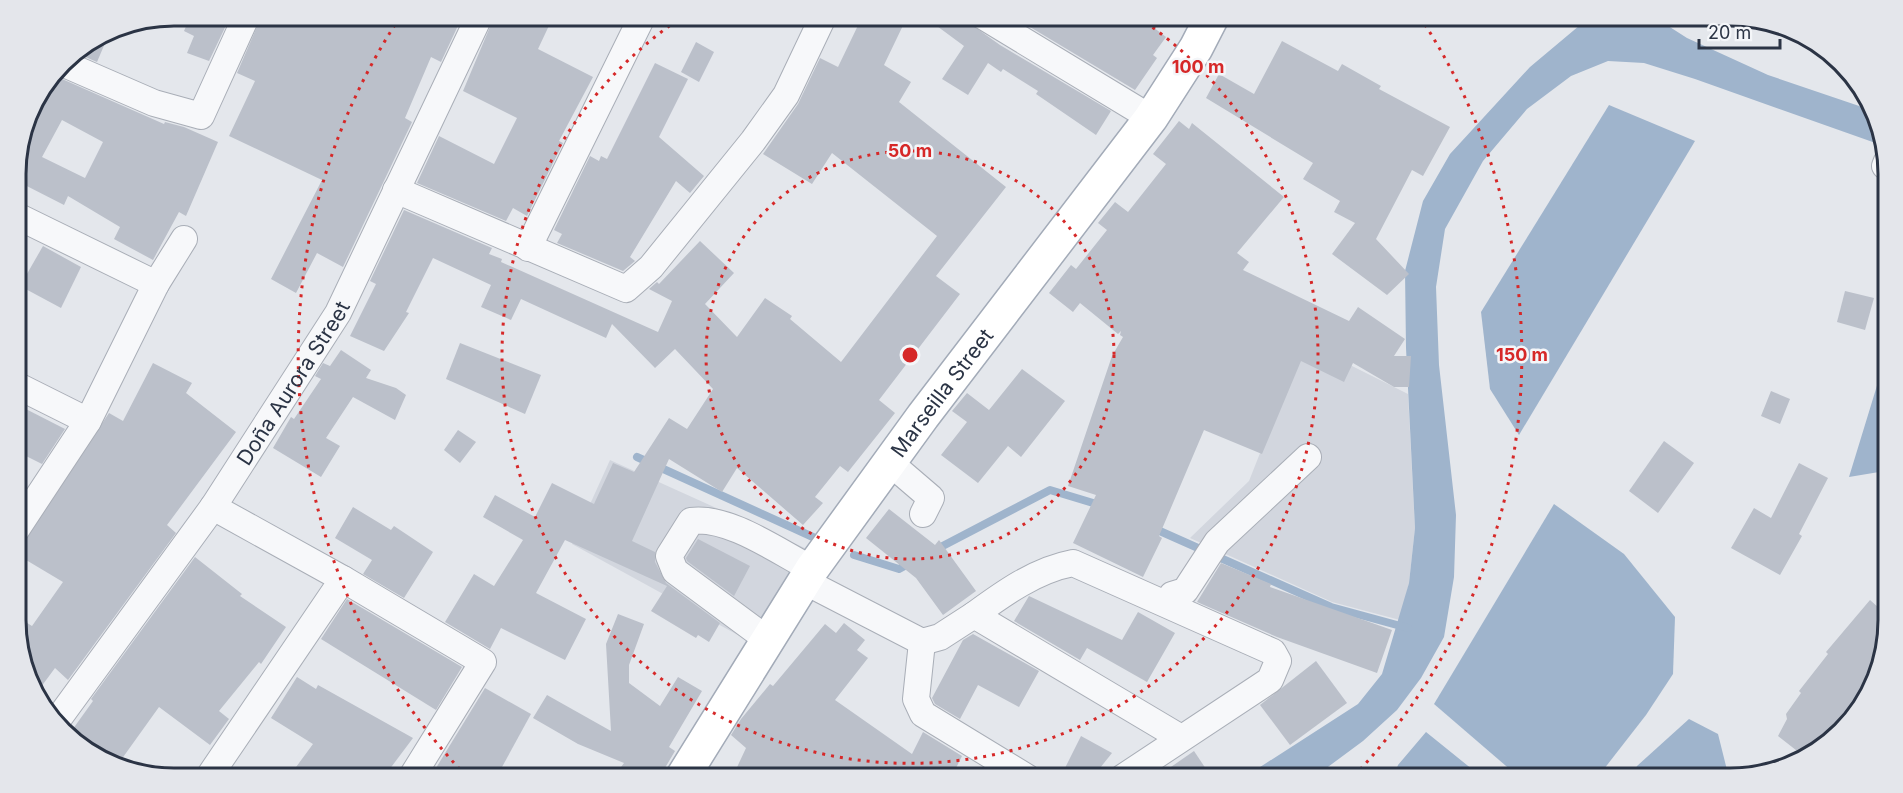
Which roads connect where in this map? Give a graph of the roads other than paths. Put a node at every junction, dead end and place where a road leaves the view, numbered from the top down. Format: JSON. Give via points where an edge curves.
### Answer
{"nodes":[{"id":1,"x":243,"y":26,"type":"edge"},
{"id":2,"x":475,"y":26,"type":"edge"},
{"id":3,"x":638,"y":26,"type":"edge"},
{"id":4,"x":820,"y":26,"type":"edge"},
{"id":5,"x":999,"y":26,"type":"edge"},
{"id":6,"x":1206,"y":26,"type":"edge"},
{"id":7,"x":71,"y":67,"type":"edge"},
{"id":8,"x":1151,"y":118,"type":"junction"},
{"id":9,"x":396,"y":190,"type":"junction"},
{"id":10,"x":26,"y":220,"type":"edge"},
{"id":11,"x":184,"y":238,"type":"dead end"},
{"id":12,"x":528,"y":248,"type":"junction"},
{"id":13,"x":156,"y":284,"type":"junction"},
{"id":14,"x":26,"y":390,"type":"edge"},
{"id":15,"x":88,"y":421,"type":"junction"},
{"id":16,"x":1308,"y":457,"type":"dead end"},
{"id":17,"x":890,"y":462,"type":"junction"},
{"id":18,"x":213,"y":507,"type":"junction"},
{"id":19,"x":923,"y":514,"type":"dead end"},
{"id":20,"x":26,"y":515,"type":"edge"},
{"id":21,"x":808,"y":575,"type":"junction"},
{"id":22,"x":343,"y":579,"type":"junction"},
{"id":23,"x":1172,"y":595,"type":"dead end"},
{"id":24,"x":975,"y":615,"type":"junction"},
{"id":25,"x":768,"y":640,"type":"junction"},
{"id":26,"x":922,"y":642,"type":"junction"},
{"id":27,"x":61,"y":715,"type":"edge"},
{"id":28,"x":1181,"y":738,"type":"junction"},
{"id":29,"x":1012,"y":767,"type":"edge"},
{"id":30,"x":1138,"y":767,"type":"edge"},
{"id":31,"x":215,"y":768,"type":"edge"},
{"id":32,"x":417,"y":768,"type":"edge"},
{"id":33,"x":688,"y":768,"type":"edge"}],
"edges":[{"from":1,"to":7,"type":"street","via":[[201,116],[154,103]]},
{"from":2,"to":9,"type":"street","name":"Doña Aurora Street"},
{"from":3,"to":12,"type":"street"},
{"from":4,"to":12,"type":"street","via":[[786,95],[753,141],[651,267],[626,289]]},
{"from":5,"to":8,"type":"street"},
{"from":6,"to":8,"type":"main road","name":"Marseilla Street"},
{"from":8,"to":17,"type":"main road","name":"Marseilla Street"},
{"from":9,"to":12,"type":"street"},
{"from":9,"to":18,"type":"street","name":"Doña Aurora Street","via":[[338,313]]},
{"from":10,"to":13,"type":"street"},
{"from":11,"to":13,"type":"street"},
{"from":13,"to":15,"type":"street"},
{"from":14,"to":15,"type":"street"},
{"from":15,"to":20,"type":"street"},
{"from":16,"to":23,"type":"street","via":[[1217,542],[1185,591]]},
{"from":17,"to":19,"type":"street","via":[[931,498]]},
{"from":17,"to":21,"type":"main road","name":"Marseilla Street"},
{"from":18,"to":22,"type":"street"},
{"from":18,"to":27,"type":"street","name":"Doña Aurora Street"},
{"from":21,"to":25,"type":"main road","name":"Marseilla Street"},
{"from":21,"to":25,"type":"street","via":[[723,523],[706,519],[691,521],[669,556],[675,571]]},
{"from":21,"to":26,"type":"street"},
{"from":22,"to":31,"type":"street"},
{"from":22,"to":32,"type":"street","via":[[483,662]]},
{"from":24,"to":26,"type":"street","via":[[940,638]]},
{"from":24,"to":28,"type":"street"},
{"from":24,"to":28,"type":"street","via":[[1035,576],[1073,563],[1273,652],[1278,661],[1270,680]]},
{"from":25,"to":33,"type":"main road","name":"Marseilla Street"},
{"from":26,"to":29,"type":"street","via":[[916,699],[919,708]]},
{"from":28,"to":30,"type":"street"}]}
